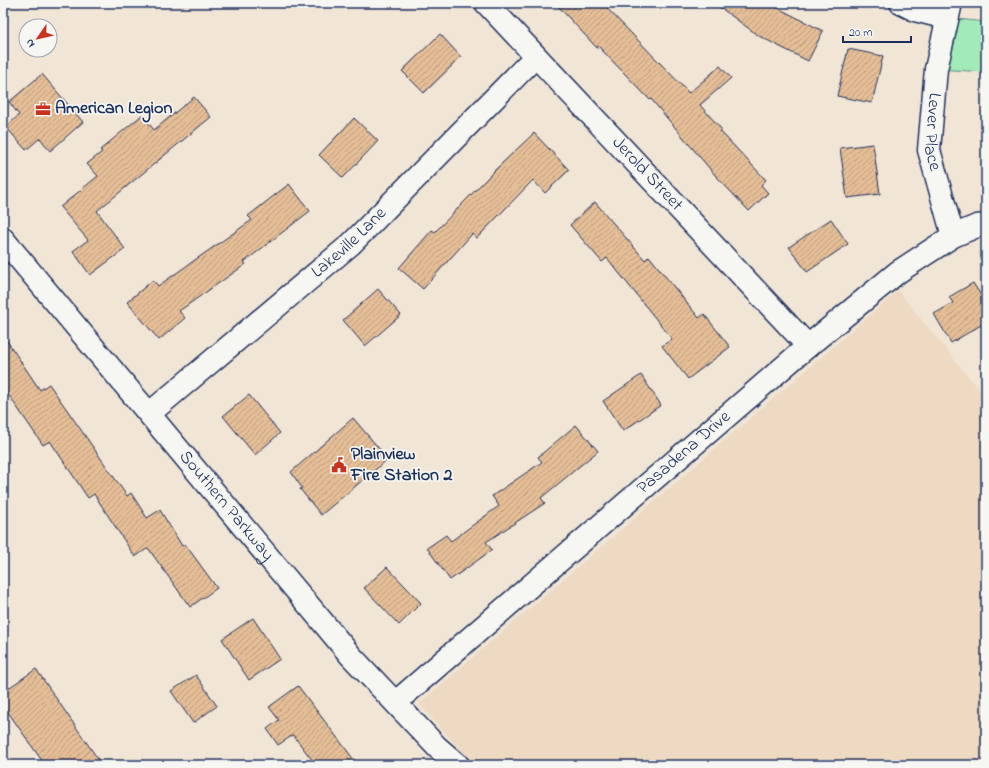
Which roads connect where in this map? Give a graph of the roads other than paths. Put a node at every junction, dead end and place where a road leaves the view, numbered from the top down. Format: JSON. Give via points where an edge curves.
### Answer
{"nodes":[{"id":1,"x":486,"y":3,"type":"edge"},
{"id":2,"x":901,"y":3,"type":"edge"},
{"id":3,"x":949,"y":11,"type":"edge"},
{"id":4,"x":535,"y":57,"type":"junction"},
{"id":5,"x":986,"y":225,"type":"edge"},
{"id":6,"x":953,"y":236,"type":"junction"},
{"id":7,"x":3,"y":239,"type":"edge"},
{"id":8,"x":808,"y":346,"type":"junction"},
{"id":9,"x":150,"y":414,"type":"junction"},
{"id":10,"x":396,"y":702,"type":"junction"},
{"id":11,"x":458,"y":765,"type":"edge"}],
"edges":[{"from":1,"to":4,"type":"street","name":"Jerold Street"},
{"from":2,"to":3,"type":"street","via":[[915,10]]},
{"from":3,"to":6,"type":"street","name":"Lever Place","via":[[936,69],[929,150]]},
{"from":4,"to":8,"type":"street","name":"Jerold Street"},
{"from":4,"to":9,"type":"street","name":"Lakeville Lane","via":[[351,244]]},
{"from":5,"to":6,"type":"street","name":"Pasadena Drive"},
{"from":6,"to":8,"type":"street","name":"Pasadena Drive","via":[[898,272]]},
{"from":7,"to":9,"type":"street","name":"Southern Parkway"},
{"from":8,"to":10,"type":"street","name":"Pasadena Drive"},
{"from":9,"to":10,"type":"street","name":"Southern Parkway","via":[[351,656]]},
{"from":10,"to":11,"type":"street","name":"Southern Parkway","via":[[437,747]]}]}
